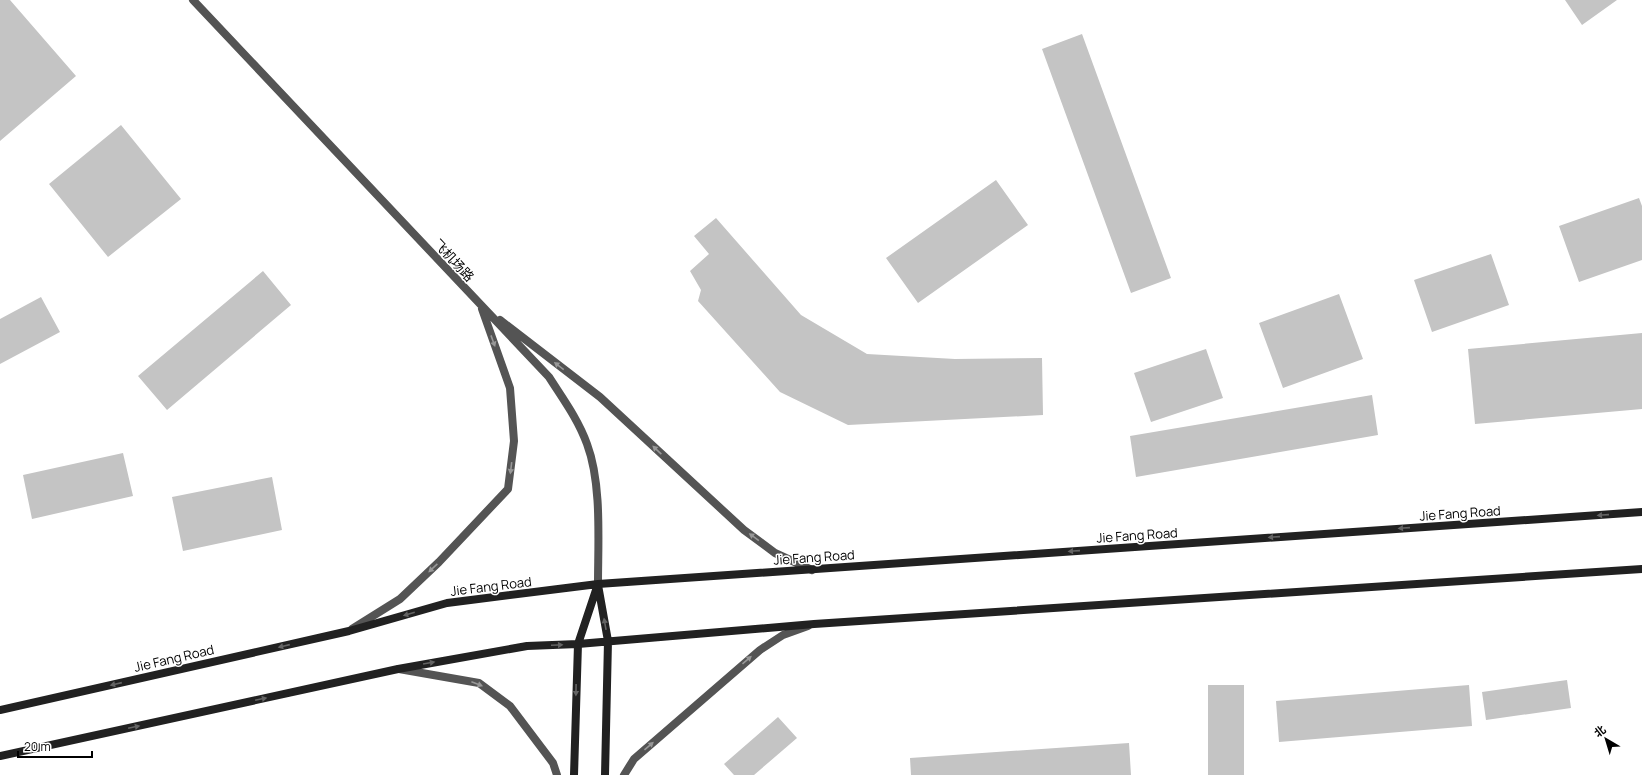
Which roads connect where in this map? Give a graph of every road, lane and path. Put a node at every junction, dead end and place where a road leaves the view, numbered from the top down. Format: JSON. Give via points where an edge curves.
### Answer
{"nodes":[{"id":1,"x":193,"y":0,"type":"edge"},
{"id":2,"x":480,"y":305,"type":"junction"},
{"id":3,"x":1642,"y":512,"type":"edge"},
{"id":4,"x":1642,"y":569,"type":"edge"},
{"id":5,"x":812,"y":570,"type":"junction"},
{"id":6,"x":598,"y":584,"type":"junction"},
{"id":7,"x":814,"y":624,"type":"junction"},
{"id":8,"x":349,"y":631,"type":"junction"},
{"id":9,"x":608,"y":641,"type":"junction"},
{"id":10,"x":578,"y":644,"type":"junction"},
{"id":11,"x":398,"y":669,"type":"junction"},
{"id":12,"x":0,"y":710,"type":"edge"},
{"id":13,"x":0,"y":756,"type":"edge"},
{"id":14,"x":557,"y":775,"type":"edge"},
{"id":15,"x":574,"y":775,"type":"edge"},
{"id":16,"x":605,"y":775,"type":"edge"},
{"id":17,"x":624,"y":775,"type":"edge"}],
"edges":[{"from":1,"to":2,"type":"street","name":"飞机场路"},
{"from":5,"to":2,"type":"street","one_way":true,"via":[[775,552],[744,530],[600,397]]},
{"from":2,"to":6,"type":"street","name":"飞机场路","via":[[549,377],[572,412],[587,444],[595,478]]},
{"from":2,"to":8,"type":"street","one_way":true,"via":[[510,388],[514,441],[508,489],[400,599]]},
{"from":3,"to":5,"type":"main road","name":"Jie Fang Road","one_way":true},
{"from":4,"to":7,"type":"main road"},
{"from":5,"to":6,"type":"main road","name":"Jie Fang Road"},
{"from":6,"to":8,"type":"main road","name":"Jie Fang Road","one_way":true,"via":[[447,603]]},
{"from":9,"to":6,"type":"main road","one_way":true},
{"from":6,"to":10,"type":"main road"},
{"from":7,"to":9,"type":"main road"},
{"from":17,"to":7,"type":"street","one_way":true,"via":[[634,759],[760,650],[783,635]]},
{"from":8,"to":12,"type":"main road","name":"Jie Fang Road","one_way":true},
{"from":9,"to":10,"type":"main road"},
{"from":9,"to":16,"type":"main road"},
{"from":11,"to":10,"type":"main road","one_way":true,"via":[[527,646]]},
{"from":10,"to":15,"type":"main road","one_way":true},
{"from":13,"to":11,"type":"main road","one_way":true},
{"from":11,"to":14,"type":"street","one_way":true,"via":[[479,683],[510,706],[553,763]]}]}
